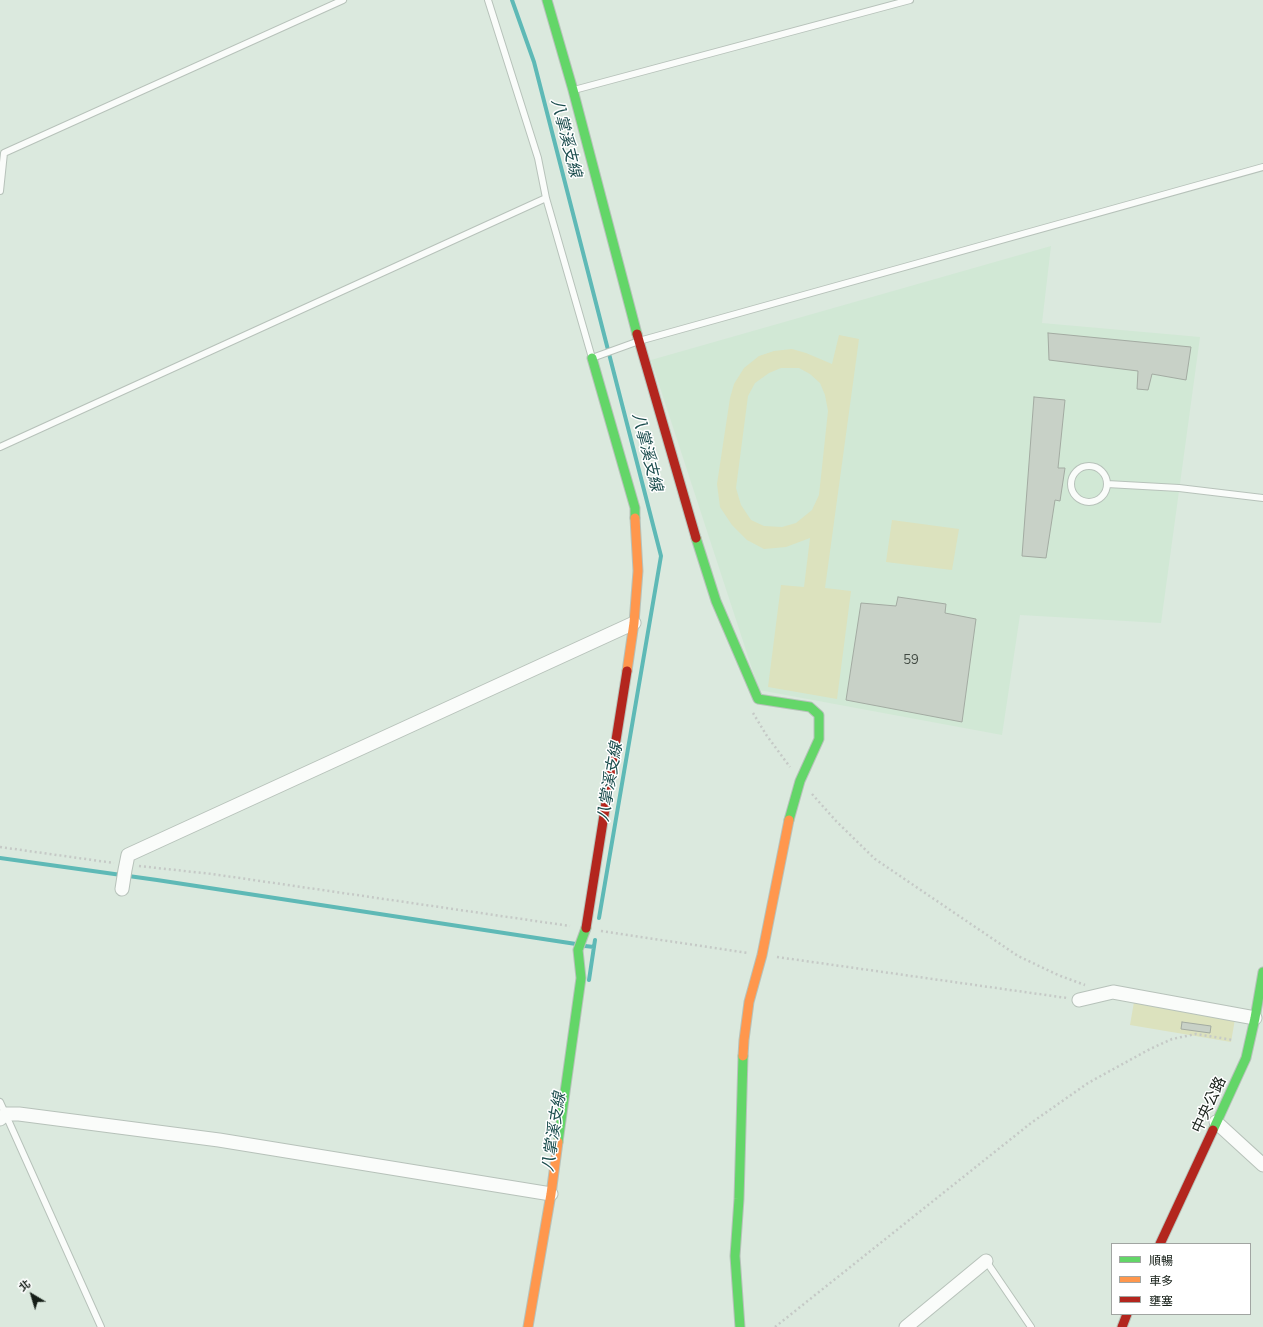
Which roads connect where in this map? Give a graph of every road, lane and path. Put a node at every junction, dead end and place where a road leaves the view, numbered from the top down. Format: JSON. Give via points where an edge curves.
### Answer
{"nodes":[{"id":1,"x":343,"y":0,"type":"edge"},
{"id":2,"x":488,"y":0,"type":"edge"},
{"id":3,"x":547,"y":0,"type":"edge"},
{"id":4,"x":910,"y":0,"type":"edge"},
{"id":5,"x":573,"y":90,"type":"junction"},
{"id":6,"x":2,"y":153,"type":"edge"},
{"id":7,"x":1263,"y":167,"type":"edge"},
{"id":8,"x":0,"y":191,"type":"edge"},
{"id":9,"x":546,"y":198,"type":"junction"},
{"id":10,"x":639,"y":341,"type":"junction"},
{"id":11,"x":596,"y":356,"type":"junction"},
{"id":12,"x":0,"y":447,"type":"edge"},
{"id":13,"x":1107,"y":484,"type":"junction"},
{"id":14,"x":1263,"y":498,"type":"edge"},
{"id":15,"x":634,"y":623,"type":"junction"},
{"id":16,"x":0,"y":847,"type":"edge"},
{"id":17,"x":124,"y":876,"type":"junction"},
{"id":18,"x":586,"y":931,"type":"junction"},
{"id":19,"x":762,"y":955,"type":"junction"},
{"id":20,"x":1263,"y":972,"type":"edge"},
{"id":21,"x":1079,"y":1000,"type":"joint"},
{"id":22,"x":1237,"y":1015,"type":"junction"},
{"id":23,"x":1255,"y":1018,"type":"junction"},
{"id":24,"x":0,"y":1102,"type":"edge"},
{"id":25,"x":3,"y":1116,"type":"edge"},
{"id":26,"x":1216,"y":1122,"type":"junction"},
{"id":27,"x":1263,"y":1165,"type":"edge"},
{"id":28,"x":551,"y":1194,"type":"junction"},
{"id":29,"x":1160,"y":1243,"type":"edge"},
{"id":30,"x":986,"y":1261,"type":"joint"},
{"id":31,"x":1127,"y":1315,"type":"edge"},
{"id":32,"x":100,"y":1327,"type":"edge"},
{"id":33,"x":528,"y":1327,"type":"edge"},
{"id":34,"x":740,"y":1327,"type":"edge"},
{"id":35,"x":775,"y":1327,"type":"edge"},
{"id":36,"x":906,"y":1327,"type":"edge"},
{"id":37,"x":1031,"y":1327,"type":"edge"},
{"id":38,"x":1122,"y":1327,"type":"edge"}],
"edges":[{"from":1,"to":6,"type":"lane"},
{"from":2,"to":9,"type":"lane","via":[[538,158]]},
{"from":3,"to":5,"type":"street"},
{"from":4,"to":5,"type":"lane"},
{"from":5,"to":10,"type":"street"},
{"from":6,"to":8,"type":"lane"},
{"from":7,"to":10,"type":"lane"},
{"from":9,"to":11,"type":"lane"},
{"from":9,"to":12,"type":"lane"},
{"from":10,"to":11,"type":"lane"},
{"from":10,"to":19,"type":"street","via":[[704,565],[716,601],[758,699],[810,707],[819,716],[819,739],[796,791],[787,826]]},
{"from":11,"to":15,"type":"street","via":[[635,508],[638,571]]},
{"from":13,"to":13,"type":"lane","via":[[1103,495],[1087,502],[1076,497],[1071,487],[1076,471],[1087,466],[1103,473]]},
{"from":13,"to":14,"type":"lane","via":[[1179,488]]},
{"from":15,"to":17,"type":"street","via":[[128,855]]},
{"from":15,"to":18,"type":"street"},
{"from":16,"to":17,"type":"path"},
{"from":17,"to":18,"type":"path","via":[[212,874]]},
{"from":18,"to":19,"type":"path"},
{"from":18,"to":28,"type":"street","via":[[578,950],[581,978]]},
{"from":19,"to":21,"type":"path"},
{"from":19,"to":34,"type":"street","via":[[749,1002],[744,1040],[735,1256]]},
{"from":20,"to":23,"type":"street","name":"中央公路"},
{"from":21,"to":22,"type":"street","via":[[1113,992]]},
{"from":22,"to":23,"type":"street"},
{"from":22,"to":35,"type":"path","via":[[1233,1040],[1196,1034],[1172,1039],[1088,1083],[1032,1123]]},
{"from":23,"to":26,"type":"street","name":"中央公路","via":[[1246,1058]]},
{"from":24,"to":25,"type":"lane"},
{"from":25,"to":28,"type":"street","via":[[19,1114],[219,1140]]},
{"from":25,"to":32,"type":"lane"},
{"from":26,"to":27,"type":"street"},
{"from":26,"to":29,"type":"street","name":"中央公路"},
{"from":28,"to":33,"type":"street"},
{"from":30,"to":36,"type":"street"},
{"from":30,"to":37,"type":"lane"},
{"from":31,"to":38,"type":"street"}]}
